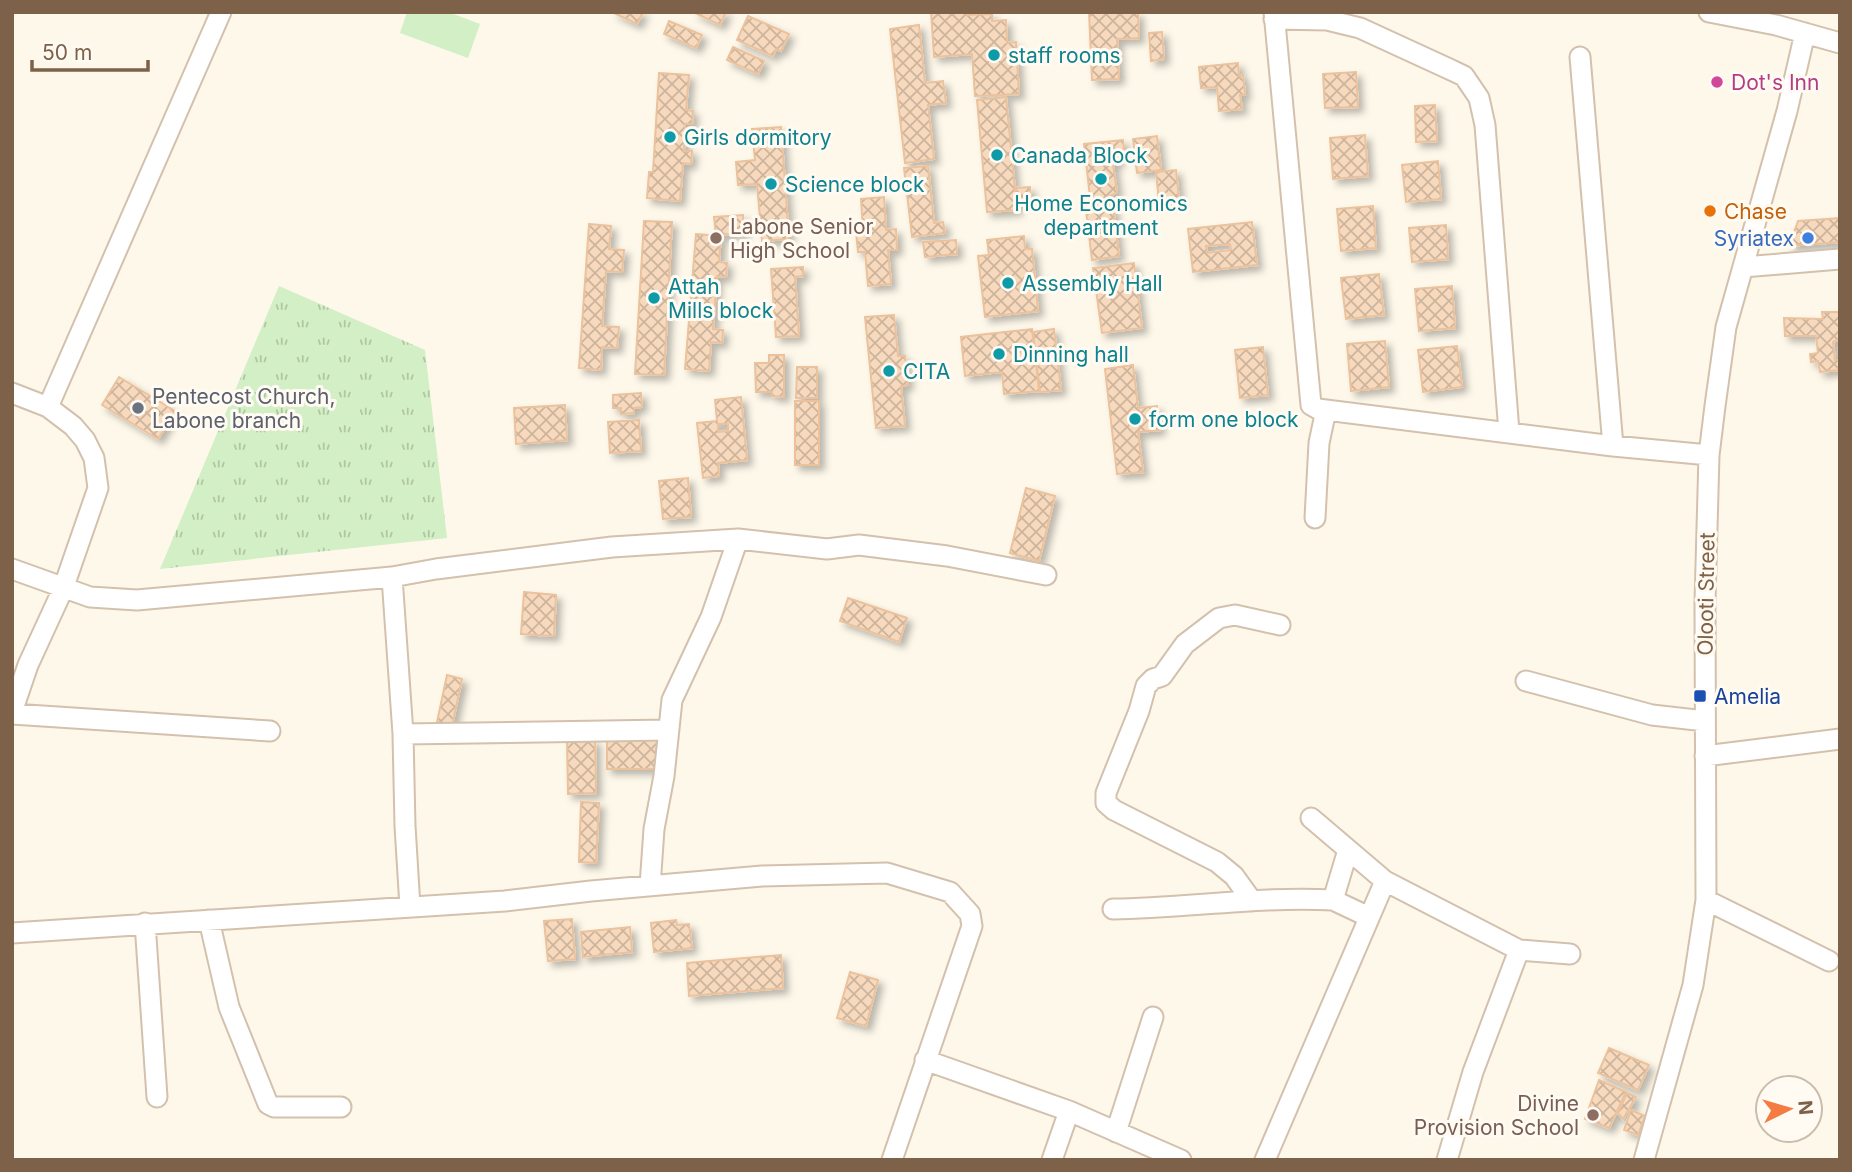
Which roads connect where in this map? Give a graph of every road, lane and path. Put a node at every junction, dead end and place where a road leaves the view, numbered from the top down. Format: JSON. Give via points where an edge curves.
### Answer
{"nodes":[{"id":1,"x":221,"y":12,"type":"edge"},
{"id":2,"x":1709,"y":12,"type":"edge"},
{"id":3,"x":1274,"y":16,"type":"edge"},
{"id":4,"x":1805,"y":33,"type":"junction"},
{"id":5,"x":1840,"y":43,"type":"edge"},
{"id":6,"x":1580,"y":57,"type":"dead end"},
{"id":7,"x":1840,"y":259,"type":"edge"},
{"id":8,"x":1744,"y":267,"type":"junction"},
{"id":9,"x":12,"y":393,"type":"edge"},
{"id":10,"x":48,"y":407,"type":"junction"},
{"id":11,"x":1326,"y":410,"type":"junction"},
{"id":12,"x":1509,"y":432,"type":"junction"},
{"id":13,"x":1613,"y":446,"type":"junction"},
{"id":14,"x":1709,"y":455,"type":"junction"},
{"id":15,"x":1315,"y":519,"type":"dead end"},
{"id":16,"x":738,"y":538,"type":"junction"},
{"id":17,"x":12,"y":569,"type":"edge"},
{"id":18,"x":1046,"y":575,"type":"dead end"},
{"id":19,"x":391,"y":577,"type":"junction"},
{"id":20,"x":63,"y":589,"type":"junction"},
{"id":21,"x":1280,"y":625,"type":"dead end"},
{"id":22,"x":1526,"y":681,"type":"dead end"},
{"id":23,"x":12,"y":713,"type":"edge"},
{"id":24,"x":1705,"y":721,"type":"junction"},
{"id":25,"x":668,"y":730,"type":"junction"},
{"id":26,"x":270,"y":731,"type":"dead end"},
{"id":27,"x":403,"y":734,"type":"junction"},
{"id":28,"x":1840,"y":739,"type":"edge"},
{"id":29,"x":1705,"y":756,"type":"junction"},
{"id":30,"x":1311,"y":818,"type":"dead end"},
{"id":31,"x":1348,"y":850,"type":"junction"},
{"id":32,"x":1385,"y":881,"type":"junction"},
{"id":33,"x":650,"y":886,"type":"junction"},
{"id":34,"x":1333,"y":900,"type":"junction"},
{"id":35,"x":1706,"y":900,"type":"junction"},
{"id":36,"x":1252,"y":901,"type":"junction"},
{"id":37,"x":410,"y":907,"type":"junction"},
{"id":38,"x":1113,"y":909,"type":"dead end"},
{"id":39,"x":1369,"y":917,"type":"junction"},
{"id":40,"x":209,"y":920,"type":"junction"},
{"id":41,"x":145,"y":923,"type":"junction"},
{"id":42,"x":12,"y":933,"type":"edge"},
{"id":43,"x":1519,"y":950,"type":"junction"},
{"id":44,"x":1570,"y":954,"type":"dead end"},
{"id":45,"x":1829,"y":961,"type":"dead end"},
{"id":46,"x":1153,"y":1017,"type":"dead end"},
{"id":47,"x":925,"y":1060,"type":"junction"},
{"id":48,"x":157,"y":1097,"type":"dead end"},
{"id":49,"x":341,"y":1107,"type":"dead end"},
{"id":50,"x":1069,"y":1111,"type":"junction"},
{"id":51,"x":1116,"y":1132,"type":"junction"},
{"id":52,"x":892,"y":1160,"type":"edge"},
{"id":53,"x":1052,"y":1160,"type":"edge"},
{"id":54,"x":1181,"y":1160,"type":"edge"},
{"id":55,"x":1265,"y":1160,"type":"edge"},
{"id":56,"x":1447,"y":1160,"type":"edge"},
{"id":57,"x":1644,"y":1160,"type":"edge"}],
"edges":[{"from":1,"to":10,"type":"street"},
{"from":2,"to":4,"type":"street"},
{"from":3,"to":11,"type":"street","via":[[1309,399],[1311,405]]},
{"from":3,"to":12,"type":"street","via":[[1360,28],[1464,76],[1479,97]]},
{"from":4,"to":5,"type":"street"},
{"from":4,"to":8,"type":"street","name":"Olooti Street"},
{"from":6,"to":13,"type":"street"},
{"from":7,"to":8,"type":"street"},
{"from":8,"to":14,"type":"street","name":"Olooti Street","via":[[1727,327]]},
{"from":9,"to":10,"type":"street"},
{"from":10,"to":20,"type":"street","via":[[85,440],[94,458],[97,488]]},
{"from":11,"to":12,"type":"street"},
{"from":11,"to":15,"type":"street","via":[[1319,443]]},
{"from":12,"to":13,"type":"street"},
{"from":13,"to":14,"type":"street"},
{"from":14,"to":24,"type":"street","name":"Olooti Street"},
{"from":16,"to":18,"type":"street","via":[[827,549],[859,544],[947,555]]},
{"from":16,"to":19,"type":"street","via":[[612,547]]},
{"from":16,"to":25,"type":"street","via":[[711,617],[672,700]]},
{"from":17,"to":20,"type":"street"},
{"from":19,"to":20,"type":"street","via":[[137,600],[90,597]]},
{"from":19,"to":27,"type":"street"},
{"from":20,"to":23,"type":"street"},
{"from":21,"to":36,"type":"street","via":[[1228,616],[1185,644],[1168,670],[1146,686],[1106,793],[1106,803],[1114,810],[1217,862]]},
{"from":22,"to":24,"type":"street","via":[[1652,715]]},
{"from":23,"to":26,"type":"street"},
{"from":24,"to":29,"type":"street","name":"Olooti Street"},
{"from":25,"to":27,"type":"street"},
{"from":25,"to":33,"type":"street"},
{"from":27,"to":37,"type":"street"},
{"from":28,"to":29,"type":"street"},
{"from":29,"to":35,"type":"street","name":"Olooti Street"},
{"from":30,"to":31,"type":"street"},
{"from":31,"to":32,"type":"street"},
{"from":31,"to":34,"type":"street"},
{"from":32,"to":39,"type":"street"},
{"from":32,"to":43,"type":"street"},
{"from":33,"to":37,"type":"street"},
{"from":33,"to":47,"type":"street","via":[[762,876],[887,873],[950,892],[971,914],[972,926]]},
{"from":34,"to":36,"type":"street"},
{"from":34,"to":39,"type":"street"},
{"from":35,"to":45,"type":"street"},
{"from":35,"to":57,"type":"street","name":"Olooti Street","via":[[1693,985]]},
{"from":36,"to":38,"type":"street"},
{"from":37,"to":40,"type":"street"},
{"from":39,"to":55,"type":"street"},
{"from":40,"to":41,"type":"street"},
{"from":40,"to":49,"type":"street","via":[[229,1007],[268,1104]]},
{"from":41,"to":42,"type":"street"},
{"from":41,"to":48,"type":"street"},
{"from":43,"to":44,"type":"street"},
{"from":43,"to":56,"type":"street","via":[[1473,1072]]},
{"from":46,"to":51,"type":"street"},
{"from":47,"to":50,"type":"street"},
{"from":47,"to":52,"type":"street"},
{"from":50,"to":51,"type":"street"},
{"from":50,"to":53,"type":"street"},
{"from":51,"to":54,"type":"street"}]}
